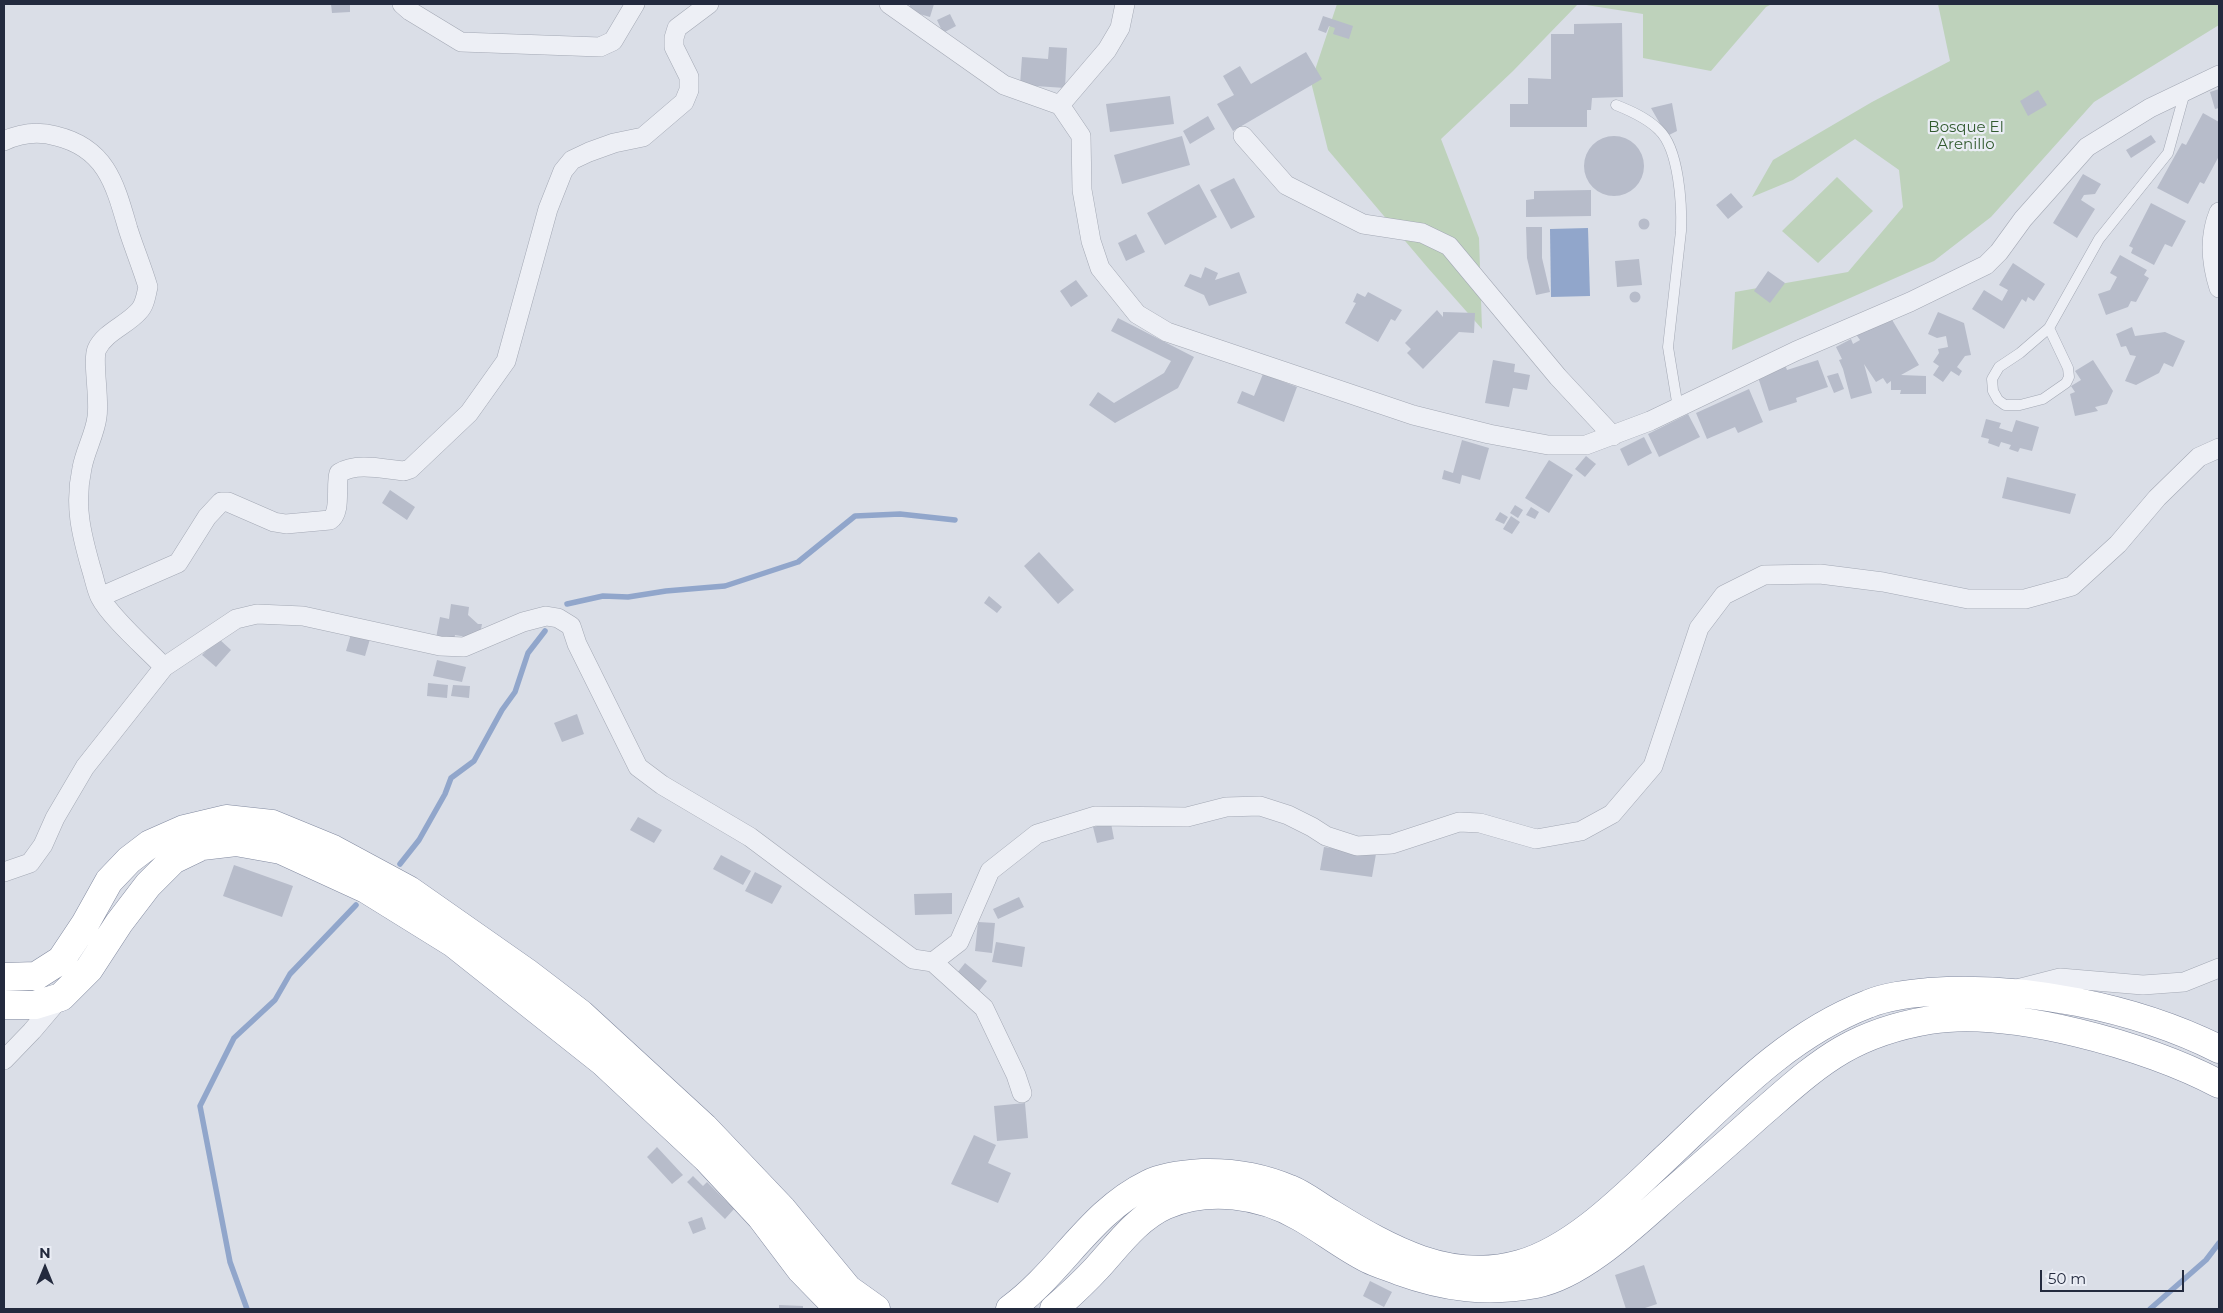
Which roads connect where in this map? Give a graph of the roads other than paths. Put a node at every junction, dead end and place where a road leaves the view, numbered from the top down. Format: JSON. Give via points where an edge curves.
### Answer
{"nodes":[{"id":1,"x":402,"y":4,"type":"edge"},
{"id":2,"x":635,"y":4,"type":"edge"},
{"id":3,"x":709,"y":4,"type":"edge"},
{"id":4,"x":889,"y":4,"type":"edge"},
{"id":5,"x":1126,"y":4,"type":"edge"},
{"id":6,"x":2219,"y":75,"type":"edge"},
{"id":7,"x":2185,"y":91,"type":"junction"},
{"id":8,"x":1060,"y":105,"type":"junction"},
{"id":9,"x":1616,"y":105,"type":"dead end"},
{"id":10,"x":1243,"y":136,"type":"dead end"},
{"id":11,"x":4,"y":141,"type":"edge"},
{"id":12,"x":2219,"y":212,"type":"edge"},
{"id":13,"x":2219,"y":288,"type":"edge"},
{"id":14,"x":2048,"y":328,"type":"junction"},
{"id":15,"x":1678,"y":408,"type":"junction"},
{"id":16,"x":1613,"y":436,"type":"junction"},
{"id":17,"x":2219,"y":448,"type":"edge"},
{"id":18,"x":100,"y":597,"type":"junction"},
{"id":19,"x":164,"y":667,"type":"junction"},
{"id":20,"x":4,"y":872,"type":"edge"},
{"id":21,"x":933,"y":962,"type":"junction"},
{"id":22,"x":2219,"y":968,"type":"edge"},
{"id":23,"x":4,"y":977,"type":"edge"},
{"id":24,"x":2006,"y":992,"type":"junction"},
{"id":25,"x":61,"y":997,"type":"junction"},
{"id":26,"x":4,"y":1006,"type":"edge"},
{"id":27,"x":2219,"y":1049,"type":"edge"},
{"id":28,"x":4,"y":1060,"type":"edge"},
{"id":29,"x":2219,"y":1084,"type":"edge"},
{"id":30,"x":1022,"y":1092,"type":"dead end"},
{"id":31,"x":839,"y":1309,"type":"edge"},
{"id":32,"x":876,"y":1309,"type":"edge"},
{"id":33,"x":1010,"y":1309,"type":"edge"},
{"id":34,"x":1054,"y":1309,"type":"edge"}],
"edges":[{"from":1,"to":2,"type":"street","via":[[461,42],[600,47],[613,41]]},
{"from":3,"to":18,"type":"street","via":[[676,28],[674,47],[689,77],[689,90],[684,102],[643,138],[589,152],[572,160],[563,171],[548,209],[506,361],[470,413],[404,471],[360,467],[346,468],[338,473],[336,510],[330,520],[286,524],[221,502],[178,563]]},
{"from":4,"to":8,"type":"street","via":[[1004,85]]},
{"from":5,"to":8,"type":"street","via":[[1120,28],[1107,50]]},
{"from":6,"to":7,"type":"street"},
{"from":7,"to":14,"type":"lane","via":[[2168,153],[2099,239]]},
{"from":7,"to":15,"type":"street","via":[[2150,108],[2087,147],[2028,212],[1986,265]]},
{"from":8,"to":16,"type":"street","via":[[1081,136],[1082,190],[1091,241],[1100,268],[1137,314],[1167,332],[1412,415],[1489,434],[1548,445],[1586,445]]},
{"from":9,"to":15,"type":"lane","via":[[1640,115],[1660,131],[1675,164],[1682,213],[1668,347]]},
{"from":10,"to":16,"type":"street","via":[[1286,185],[1363,224],[1422,233],[1449,246],[1558,377]]},
{"from":11,"to":18,"type":"street","via":[[13,136],[40,132],[70,139],[95,155],[108,172],[119,196],[148,287],[139,311],[101,343],[95,358],[99,397],[97,419],[82,468],[78,511]]},
{"from":12,"to":13,"type":"street","via":[[2213,228],[2214,269]]},
{"from":14,"to":14,"type":"lane","via":[[1999,367],[1992,379],[1993,391],[2006,405],[2043,399],[2066,383],[2068,368]]},
{"from":15,"to":16,"type":"street"},
{"from":17,"to":21,"type":"street","via":[[2199,457],[2157,498],[2118,544],[2072,586],[2025,599],[1968,599],[1820,574],[1764,575],[1724,595],[1699,628],[1653,766],[1612,814],[1581,831],[1536,839],[1480,823],[1459,822],[1392,844],[1358,846],[1326,836],[1260,806],[1226,807],[1187,817],[1095,816],[1037,834],[990,871],[958,942]]},
{"from":18,"to":19,"type":"street"},
{"from":19,"to":20,"type":"street","via":[[85,766],[55,818],[44,845],[30,863]]},
{"from":19,"to":21,"type":"street","via":[[219,629],[257,614],[302,616],[440,646],[464,647],[534,618],[558,618],[571,626],[638,767],[662,785],[750,837],[913,959]]},
{"from":21,"to":30,"type":"street","via":[[984,1008]]},
{"from":22,"to":24,"type":"street","via":[[2184,982],[2142,984],[2060,978]]},
{"from":23,"to":32,"type":"highway","via":[[36,976],[61,960],[109,881],[150,844],[184,828],[226,819],[272,824],[333,849],[409,890],[581,1014],[704,1127],[782,1209],[848,1289]]},
{"from":24,"to":27,"type":"highway","via":[[2050,997],[2144,1019]]},
{"from":24,"to":33,"type":"highway","via":[[1957,990],[1909,994],[1870,1003],[1822,1026],[1780,1054],[1610,1210],[1549,1254],[1518,1265],[1481,1270],[1422,1262],[1381,1244],[1294,1190],[1262,1178],[1223,1173],[1182,1175],[1151,1182],[1124,1198],[1093,1224],[1037,1287]]},
{"from":25,"to":26,"type":"highway","via":[[35,1005]]},
{"from":25,"to":28,"type":"street"},
{"from":25,"to":31,"type":"highway","via":[[89,969],[119,923],[172,860],[202,846],[236,842],[281,850],[366,889],[453,943],[603,1062],[707,1159],[761,1217],[801,1270]]},
{"from":29,"to":34,"type":"highway","via":[[2170,1061],[2075,1033],[2003,1020],[1931,1020],[1881,1033],[1844,1049],[1810,1071],[1597,1254],[1567,1274],[1541,1283],[1505,1289],[1465,1288],[1417,1278],[1370,1261],[1278,1206],[1254,1198],[1216,1194],[1166,1205],[1145,1218]]}]}
